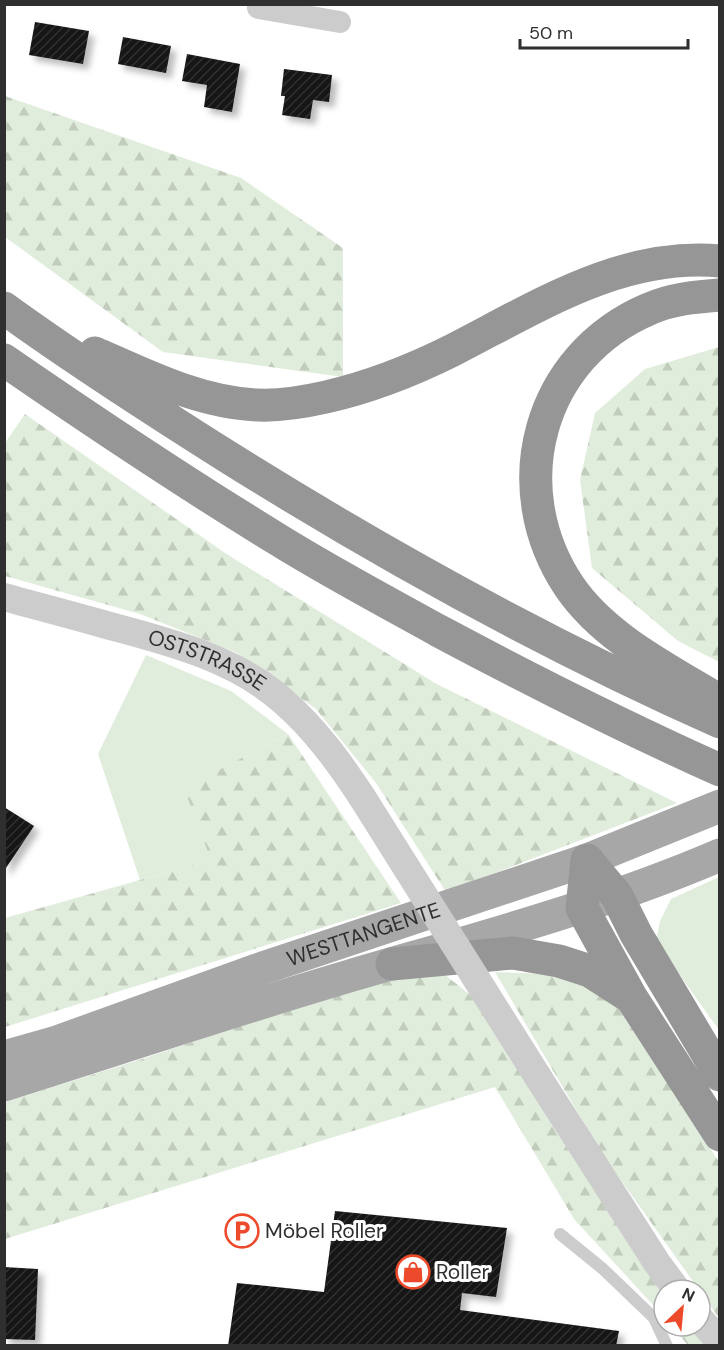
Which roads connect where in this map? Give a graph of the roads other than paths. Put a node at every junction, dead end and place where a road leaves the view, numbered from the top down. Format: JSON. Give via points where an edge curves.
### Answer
{"nodes":[{"id":1,"x":252,"y":6,"type":"edge"},
{"id":2,"x":340,"y":22,"type":"dead end"},
{"id":3,"x":720,"y":261,"type":"edge"},
{"id":4,"x":720,"y":295,"type":"edge"},
{"id":5,"x":12,"y":314,"type":"edge"},
{"id":6,"x":4,"y":360,"type":"edge"},
{"id":7,"x":4,"y":597,"type":"edge"},
{"id":8,"x":720,"y":701,"type":"edge"},
{"id":9,"x":720,"y":722,"type":"edge"},
{"id":10,"x":708,"y":765,"type":"edge"},
{"id":11,"x":720,"y":806,"type":"edge"},
{"id":12,"x":720,"y":855,"type":"edge"},
{"id":13,"x":587,"y":860,"type":"junction"},
{"id":14,"x":617,"y":896,"type":"junction"},
{"id":15,"x":582,"y":908,"type":"junction"},
{"id":16,"x":392,"y":964,"type":"junction"},
{"id":17,"x":631,"y":997,"type":"junction"},
{"id":18,"x":4,"y":1058,"type":"edge"},
{"id":19,"x":720,"y":1075,"type":"edge"},
{"id":20,"x":4,"y":1085,"type":"edge"},
{"id":21,"x":720,"y":1136,"type":"edge"},
{"id":22,"x":560,"y":1234,"type":"dead end"},
{"id":23,"x":668,"y":1278,"type":"edge"},
{"id":24,"x":667,"y":1346,"type":"edge"}],
"edges":[{"from":1,"to":2,"type":"street"},
{"from":3,"to":5,"type":"highway","via":[[650,263],[602,277],[554,296],[405,372],[351,392],[304,402],[259,405],[215,400],[158,381]]},
{"from":4,"to":8,"type":"highway","via":[[685,298],[650,308],[616,326],[588,349],[565,378],[548,411],[537,446],[534,483],[539,520],[548,547],[570,588],[624,642]]},
{"from":5,"to":9,"type":"highway","via":[[148,407],[390,555],[555,644]]},
{"from":6,"to":10,"type":"highway","via":[[132,447],[367,592],[534,682]]},
{"from":7,"to":23,"type":"street","name":"OSTSTRASSE","bridge":true,"via":[[182,647],[224,663],[283,701],[308,726],[335,756],[362,797]]},
{"from":11,"to":13,"type":"main road","name":"WESTTANGENTE"},
{"from":12,"to":14,"type":"main road","name":"WESTTANGENTE"},
{"from":13,"to":14,"type":"highway"},
{"from":13,"to":15,"type":"highway"},
{"from":13,"to":18,"type":"main road","name":"WESTTANGENTE"},
{"from":14,"to":15,"type":"main road","name":"WESTTANGENTE"},
{"from":14,"to":19,"type":"highway"},
{"from":15,"to":16,"type":"main road","name":"WESTTANGENTE"},
{"from":15,"to":17,"type":"highway"},
{"from":16,"to":17,"type":"highway","via":[[513,953],[590,971]]},
{"from":16,"to":20,"type":"main road","name":"WESTTANGENTE"},
{"from":17,"to":21,"type":"highway"},
{"from":22,"to":24,"type":"lane","via":[[654,1318]]}]}
